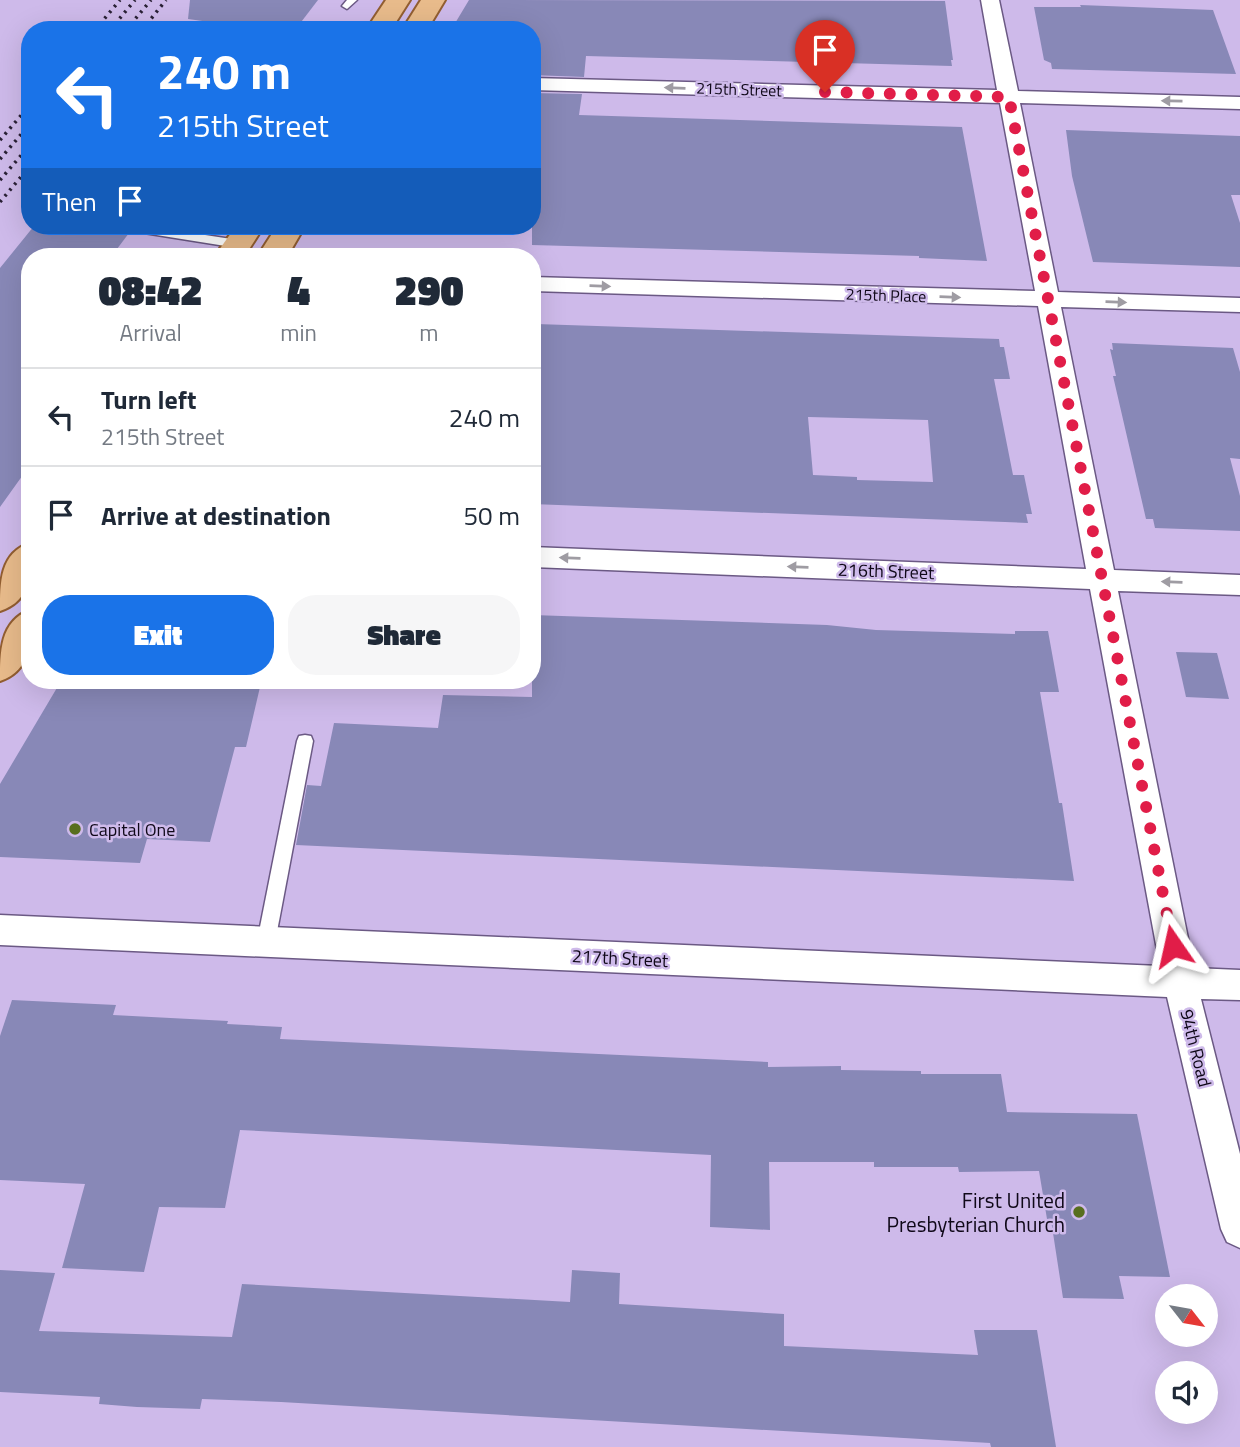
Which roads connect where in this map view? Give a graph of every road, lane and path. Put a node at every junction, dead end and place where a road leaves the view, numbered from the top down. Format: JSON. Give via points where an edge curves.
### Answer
{"nodes":[{"id":1,"x":398,"y":0,"type":"edge"},
{"id":2,"x":433,"y":0,"type":"edge"},
{"id":3,"x":990,"y":0,"type":"edge"},
{"id":4,"x":384,"y":21,"type":"edge"},
{"id":5,"x":420,"y":21,"type":"edge"},
{"id":6,"x":541,"y":84,"type":"edge"},
{"id":7,"x":1009,"y":97,"type":"junction"},
{"id":8,"x":1240,"y":103,"type":"edge"},
{"id":9,"x":189,"y":235,"type":"edge"},
{"id":10,"x":239,"y":242,"type":"edge"},
{"id":11,"x":541,"y":284,"type":"edge"},
{"id":12,"x":1048,"y":300,"type":"junction"},
{"id":13,"x":1240,"y":306,"type":"edge"},
{"id":14,"x":541,"y":557,"type":"edge"},
{"id":15,"x":21,"y":568,"type":"edge"},
{"id":16,"x":1101,"y":580,"type":"junction"},
{"id":17,"x":1240,"y":585,"type":"edge"},
{"id":18,"x":0,"y":597,"type":"edge"},
{"id":19,"x":21,"y":637,"type":"edge"},
{"id":20,"x":0,"y":666,"type":"edge"},
{"id":21,"x":305,"y":741,"type":"dead end"},
{"id":22,"x":0,"y":930,"type":"edge"},
{"id":23,"x":266,"y":942,"type":"junction"},
{"id":24,"x":1180,"y":982,"type":"junction"},
{"id":25,"x":1240,"y":985,"type":"edge"},
{"id":26,"x":1240,"y":1229,"type":"edge"}],
"edges":[{"from":1,"to":4,"type":"main road"},
{"from":2,"to":5,"type":"main road"},
{"from":3,"to":7,"type":"street","name":"94th Road"},
{"from":7,"to":6,"type":"street","name":"215th Street","one_way":true},
{"from":8,"to":7,"type":"street","name":"215th Street","one_way":true},
{"from":7,"to":12,"type":"street","name":"94th Road"},
{"from":9,"to":10,"type":"lane"},
{"from":11,"to":12,"type":"street","name":"215th Place","one_way":true},
{"from":12,"to":13,"type":"street","name":"215th Place","one_way":true},
{"from":12,"to":16,"type":"street","name":"94th Road"},
{"from":16,"to":14,"type":"street","name":"216th Street","one_way":true},
{"from":15,"to":18,"type":"main road"},
{"from":17,"to":16,"type":"street","name":"216th Street","one_way":true},
{"from":16,"to":24,"type":"street","name":"94th Road"},
{"from":19,"to":20,"type":"main road"},
{"from":21,"to":23,"type":"lane"},
{"from":22,"to":23,"type":"street","name":"217th Street"},
{"from":23,"to":24,"type":"street","name":"217th Street"},
{"from":24,"to":25,"type":"street","name":"217th Street"},
{"from":24,"to":26,"type":"street","name":"94th Road"}]}
